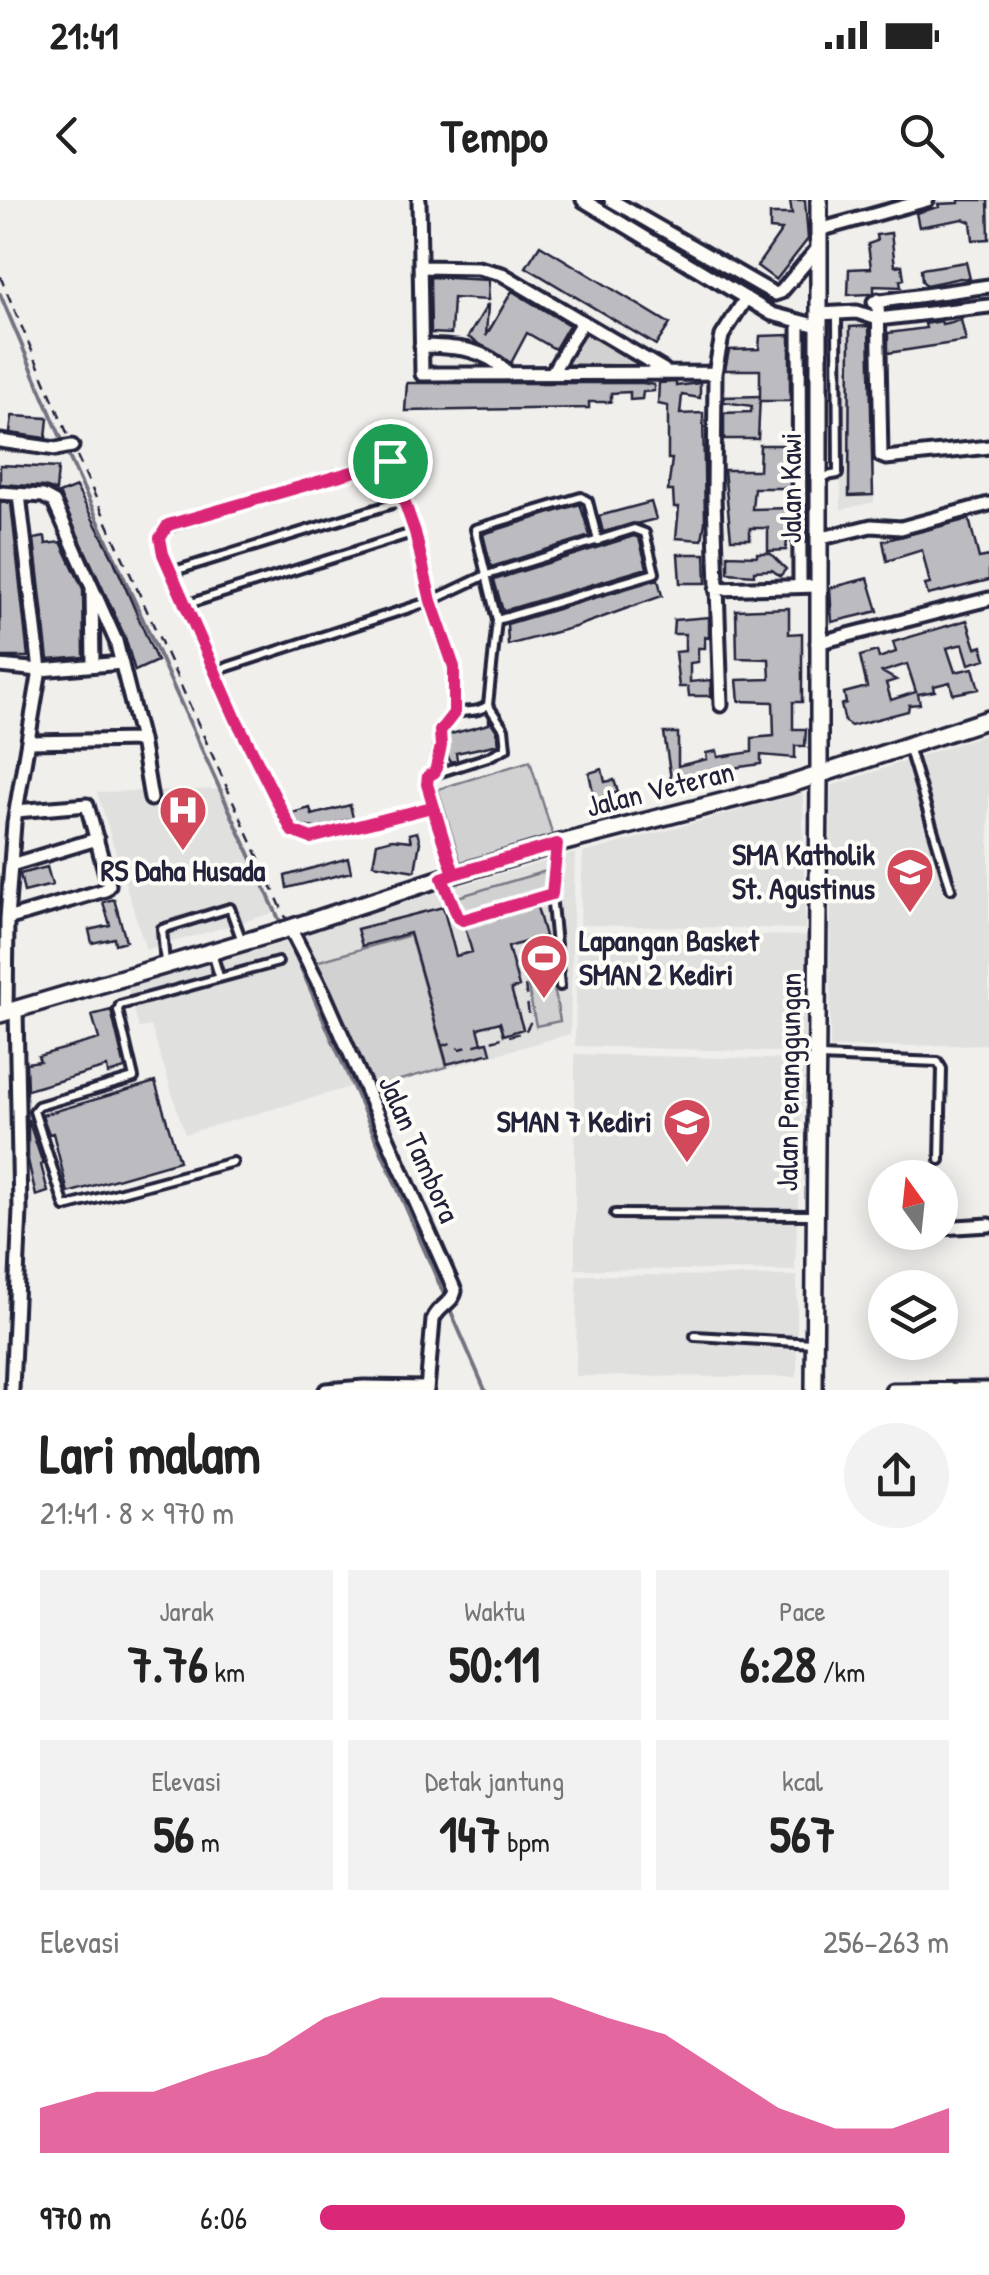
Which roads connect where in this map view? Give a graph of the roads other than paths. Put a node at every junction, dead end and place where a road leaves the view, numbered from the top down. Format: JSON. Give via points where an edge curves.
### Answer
{"nodes":[{"id":1,"x":419,"y":200,"type":"edge"},
{"id":2,"x":582,"y":200,"type":"edge"},
{"id":3,"x":611,"y":200,"type":"edge"},
{"id":4,"x":819,"y":200,"type":"edge"},
{"id":5,"x":927,"y":200,"type":"edge"},
{"id":6,"x":819,"y":230,"type":"junction"},
{"id":7,"x":818,"y":248,"type":"junction"},
{"id":8,"x":722,"y":264,"type":"junction"},
{"id":9,"x":420,"y":267,"type":"junction"},
{"id":10,"x":714,"y":279,"type":"junction"},
{"id":11,"x":989,"y":286,"type":"edge"},
{"id":12,"x":746,"y":298,"type":"junction"},
{"id":13,"x":878,"y":300,"type":"junction"},
{"id":14,"x":989,"y":306,"type":"edge"},
{"id":15,"x":857,"y":312,"type":"junction"},
{"id":16,"x":837,"y":314,"type":"junction"},
{"id":17,"x":878,"y":319,"type":"junction"},
{"id":18,"x":818,"y":320,"type":"junction"},
{"id":19,"x":582,"y":322,"type":"junction"},
{"id":20,"x":799,"y":322,"type":"junction"},
{"id":21,"x":421,"y":346,"type":"junction"},
{"id":22,"x":666,"y":372,"type":"junction"},
{"id":23,"x":552,"y":373,"type":"junction"},
{"id":24,"x":716,"y":373,"type":"junction"},
{"id":25,"x":509,"y":374,"type":"junction"},
{"id":26,"x":0,"y":441,"type":"edge"},
{"id":27,"x":989,"y":446,"type":"edge"},
{"id":28,"x":68,"y":447,"type":"road end"},
{"id":29,"x":818,"y":477,"type":"junction"},
{"id":30,"x":0,"y":493,"type":"edge"},
{"id":31,"x":19,"y":495,"type":"junction"},
{"id":32,"x":405,"y":500,"type":"junction"},
{"id":33,"x":989,"y":504,"type":"edge"},
{"id":34,"x":415,"y":532,"type":"junction"},
{"id":35,"x":818,"y":539,"type":"junction"},
{"id":36,"x":598,"y":540,"type":"junction"},
{"id":37,"x":171,"y":572,"type":"junction"},
{"id":38,"x":484,"y":576,"type":"junction"},
{"id":39,"x":92,"y":584,"type":"junction"},
{"id":40,"x":800,"y":586,"type":"junction"},
{"id":41,"x":818,"y":586,"type":"junction"},
{"id":42,"x":716,"y":590,"type":"junction"},
{"id":43,"x":987,"y":600,"type":"edge"},
{"id":44,"x":431,"y":601,"type":"junction"},
{"id":45,"x":186,"y":604,"type":"junction"},
{"id":46,"x":989,"y":616,"type":"edge"},
{"id":47,"x":497,"y":620,"type":"junction"},
{"id":48,"x":817,"y":643,"type":"junction"},
{"id":49,"x":122,"y":663,"type":"junction"},
{"id":50,"x":93,"y":665,"type":"junction"},
{"id":51,"x":0,"y":666,"type":"edge"},
{"id":52,"x":40,"y":670,"type":"junction"},
{"id":53,"x":215,"y":671,"type":"junction"},
{"id":54,"x":488,"y":705,"type":"junction"},
{"id":55,"x":721,"y":705,"type":"dead end"},
{"id":56,"x":454,"y":713,"type":"junction"},
{"id":57,"x":989,"y":718,"type":"edge"},
{"id":58,"x":140,"y":740,"type":"junction"},
{"id":59,"x":30,"y":742,"type":"junction"},
{"id":60,"x":908,"y":746,"type":"junction"},
{"id":61,"x":435,"y":772,"type":"junction"},
{"id":62,"x":820,"y":775,"type":"junction"},
{"id":63,"x":151,"y":800,"type":"dead end"},
{"id":64,"x":432,"y":807,"type":"junction"},
{"id":65,"x":10,"y":819,"type":"edge"},
{"id":66,"x":96,"y":839,"type":"junction"},
{"id":67,"x":6,"y":840,"type":"edge"},
{"id":68,"x":557,"y":844,"type":"junction"},
{"id":69,"x":11,"y":865,"type":"junction"},
{"id":70,"x":448,"y":876,"type":"junction"},
{"id":71,"x":951,"y":888,"type":"dead end"},
{"id":72,"x":552,"y":894,"type":"junction"},
{"id":73,"x":7,"y":919,"type":"junction"},
{"id":74,"x":285,"y":930,"type":"junction"},
{"id":75,"x":243,"y":943,"type":"junction"},
{"id":76,"x":212,"y":951,"type":"junction"},
{"id":77,"x":278,"y":962,"type":"dead end"},
{"id":78,"x":165,"y":965,"type":"junction"},
{"id":79,"x":219,"y":976,"type":"junction"},
{"id":80,"x":560,"y":986,"type":"dead end"},
{"id":81,"x":7,"y":1012,"type":"edge"},
{"id":82,"x":818,"y":1057,"type":"junction"},
{"id":83,"x":940,"y":1160,"type":"dead end"},
{"id":84,"x":232,"y":1162,"type":"dead end"},
{"id":85,"x":616,"y":1214,"type":"dead end"},
{"id":86,"x":815,"y":1214,"type":"junction"},
{"id":87,"x":989,"y":1225,"type":"edge"},
{"id":88,"x":958,"y":1227,"type":"edge"},
{"id":89,"x":695,"y":1336,"type":"dead end"},
{"id":90,"x":815,"y":1344,"type":"junction"},
{"id":91,"x":428,"y":1389,"type":"edge"},
{"id":92,"x":12,"y":1390,"type":"edge"},
{"id":93,"x":326,"y":1390,"type":"edge"},
{"id":94,"x":814,"y":1390,"type":"edge"},
{"id":95,"x":892,"y":1390,"type":"edge"},
{"id":96,"x":926,"y":1390,"type":"edge"},
{"id":97,"x":989,"y":1390,"type":"edge"}],
"edges":[{"from":1,"to":9,"type":"street"},
{"from":2,"to":10,"type":"street"},
{"from":3,"to":8,"type":"street"},
{"from":4,"to":6,"type":"main road","name":"Jalan Kawi"},
{"from":5,"to":6,"type":"street"},
{"from":6,"to":7,"type":"main road","name":"Jalan Kawi"},
{"from":7,"to":8,"type":"street","via":[[778,294]]},
{"from":7,"to":18,"type":"main road","name":"Jalan Kawi"},
{"from":8,"to":10,"type":"street"},
{"from":9,"to":19,"type":"street","via":[[502,274]]},
{"from":9,"to":21,"type":"street"},
{"from":10,"to":12,"type":"street"},
{"from":11,"to":13,"type":"street"},
{"from":12,"to":20,"type":"street"},
{"from":12,"to":24,"type":"street","via":[[722,336]]},
{"from":13,"to":15,"type":"street"},
{"from":13,"to":17,"type":"street"},
{"from":14,"to":17,"type":"street"},
{"from":15,"to":16,"type":"street"},
{"from":15,"to":17,"type":"street"},
{"from":16,"to":18,"type":"street"},
{"from":16,"to":29,"type":"lane","via":[[838,474]]},
{"from":17,"to":27,"type":"street","via":[[881,456]]},
{"from":18,"to":20,"type":"street"},
{"from":18,"to":29,"type":"main road","name":"Jalan Kawi"},
{"from":19,"to":22,"type":"street"},
{"from":19,"to":23,"type":"street"},
{"from":20,"to":40,"type":"street"},
{"from":21,"to":25,"type":"street","via":[[464,348]]},
{"from":21,"to":25,"type":"street","via":[[422,374]]},
{"from":22,"to":23,"type":"street"},
{"from":22,"to":24,"type":"street"},
{"from":23,"to":25,"type":"street"},
{"from":24,"to":42,"type":"street"},
{"from":26,"to":28,"type":"street"},
{"from":29,"to":35,"type":"main road","name":"Jalan Kawi"},
{"from":30,"to":31,"type":"street"},
{"from":31,"to":39,"type":"street","via":[[54,502]]},
{"from":31,"to":52,"type":"street"},
{"from":32,"to":34,"type":"lane"},
{"from":32,"to":37,"type":"lane"},
{"from":32,"to":37,"type":"lane","via":[[387,460],[187,519],[161,532]]},
{"from":33,"to":35,"type":"street","via":[[900,528],[871,526]]},
{"from":34,"to":44,"type":"lane"},
{"from":34,"to":45,"type":"lane"},
{"from":35,"to":41,"type":"main road","name":"Jalan Kawi"},
{"from":36,"to":38,"type":"lane"},
{"from":36,"to":38,"type":"lane","via":[[588,501],[581,497],[480,526],[475,532]]},
{"from":36,"to":47,"type":"lane","via":[[642,530],[656,571]]},
{"from":37,"to":45,"type":"lane"},
{"from":38,"to":44,"type":"lane"},
{"from":38,"to":47,"type":"lane"},
{"from":39,"to":49,"type":"street"},
{"from":39,"to":50,"type":"street"},
{"from":40,"to":41,"type":"street"},
{"from":40,"to":42,"type":"street"},
{"from":41,"to":48,"type":"main road","name":"Jalan Kawi"},
{"from":42,"to":55,"type":"street"},
{"from":43,"to":46,"type":"street"},
{"from":43,"to":48,"type":"street"},
{"from":44,"to":53,"type":"lane"},
{"from":44,"to":56,"type":"lane","via":[[454,667]]},
{"from":45,"to":53,"type":"lane"},
{"from":47,"to":54,"type":"lane"},
{"from":48,"to":62,"type":"main road","name":"Jalan Kawi"},
{"from":49,"to":50,"type":"street"},
{"from":49,"to":58,"type":"street"},
{"from":50,"to":52,"type":"street"},
{"from":51,"to":52,"type":"street"},
{"from":52,"to":59,"type":"street"},
{"from":53,"to":64,"type":"lane","via":[[298,836]]},
{"from":54,"to":56,"type":"lane"},
{"from":54,"to":61,"type":"lane","via":[[504,729],[506,748]]},
{"from":56,"to":61,"type":"lane","via":[[440,731]]},
{"from":57,"to":60,"type":"main road","name":"Jalan Veteran"},
{"from":58,"to":59,"type":"street"},
{"from":58,"to":63,"type":"street"},
{"from":59,"to":65,"type":"street"},
{"from":60,"to":62,"type":"main road","name":"Jalan Veteran"},
{"from":60,"to":71,"type":"lane"},
{"from":61,"to":64,"type":"lane","via":[[427,784]]},
{"from":62,"to":68,"type":"main road","name":"Jalan Veteran"},
{"from":62,"to":82,"type":"main road","name":"Jalan Penanggungan"},
{"from":64,"to":70,"type":"lane"},
{"from":65,"to":66,"type":"street","via":[[84,804]]},
{"from":65,"to":67,"type":"street"},
{"from":66,"to":69,"type":"street"},
{"from":66,"to":73,"type":"street","via":[[108,888]]},
{"from":67,"to":69,"type":"street"},
{"from":68,"to":70,"type":"main road","name":"Jalan Veteran"},
{"from":68,"to":72,"type":"lane"},
{"from":69,"to":73,"type":"street"},
{"from":70,"to":72,"type":"lane","via":[[463,920]]},
{"from":70,"to":74,"type":"main road","name":"Jalan Veteran"},
{"from":72,"to":80,"type":"lane"},
{"from":73,"to":81,"type":"street"},
{"from":74,"to":75,"type":"main road","name":"Jalan Veteran"},
{"from":74,"to":91,"type":"street","name":"Jalan Tambora","via":[[323,992],[456,1291],[433,1320]]},
{"from":75,"to":76,"type":"main road","name":"Jalan Veteran"},
{"from":75,"to":78,"type":"lane","via":[[230,908],[197,916],[162,929]]},
{"from":76,"to":78,"type":"main road","name":"Jalan Veteran"},
{"from":76,"to":79,"type":"lane"},
{"from":77,"to":79,"type":"lane"},
{"from":78,"to":81,"type":"main road","name":"Jalan Veteran"},
{"from":79,"to":84,"type":"lane","via":[[120,1005],[134,1078],[34,1111],[64,1208]]},
{"from":81,"to":92,"type":"street","via":[[20,1194]]},
{"from":82,"to":83,"type":"lane","via":[[938,1062]]},
{"from":82,"to":86,"type":"main road","name":"Jalan Penanggungan"},
{"from":85,"to":86,"type":"lane"},
{"from":86,"to":90,"type":"main road","name":"Jalan Penanggungan"},
{"from":87,"to":88,"type":"street"},
{"from":89,"to":90,"type":"lane"},
{"from":90,"to":94,"type":"main road","name":"Jalan Penanggungan"},
{"from":91,"to":93,"type":"street"},
{"from":95,"to":96,"type":"street"},
{"from":96,"to":97,"type":"street"}]}
